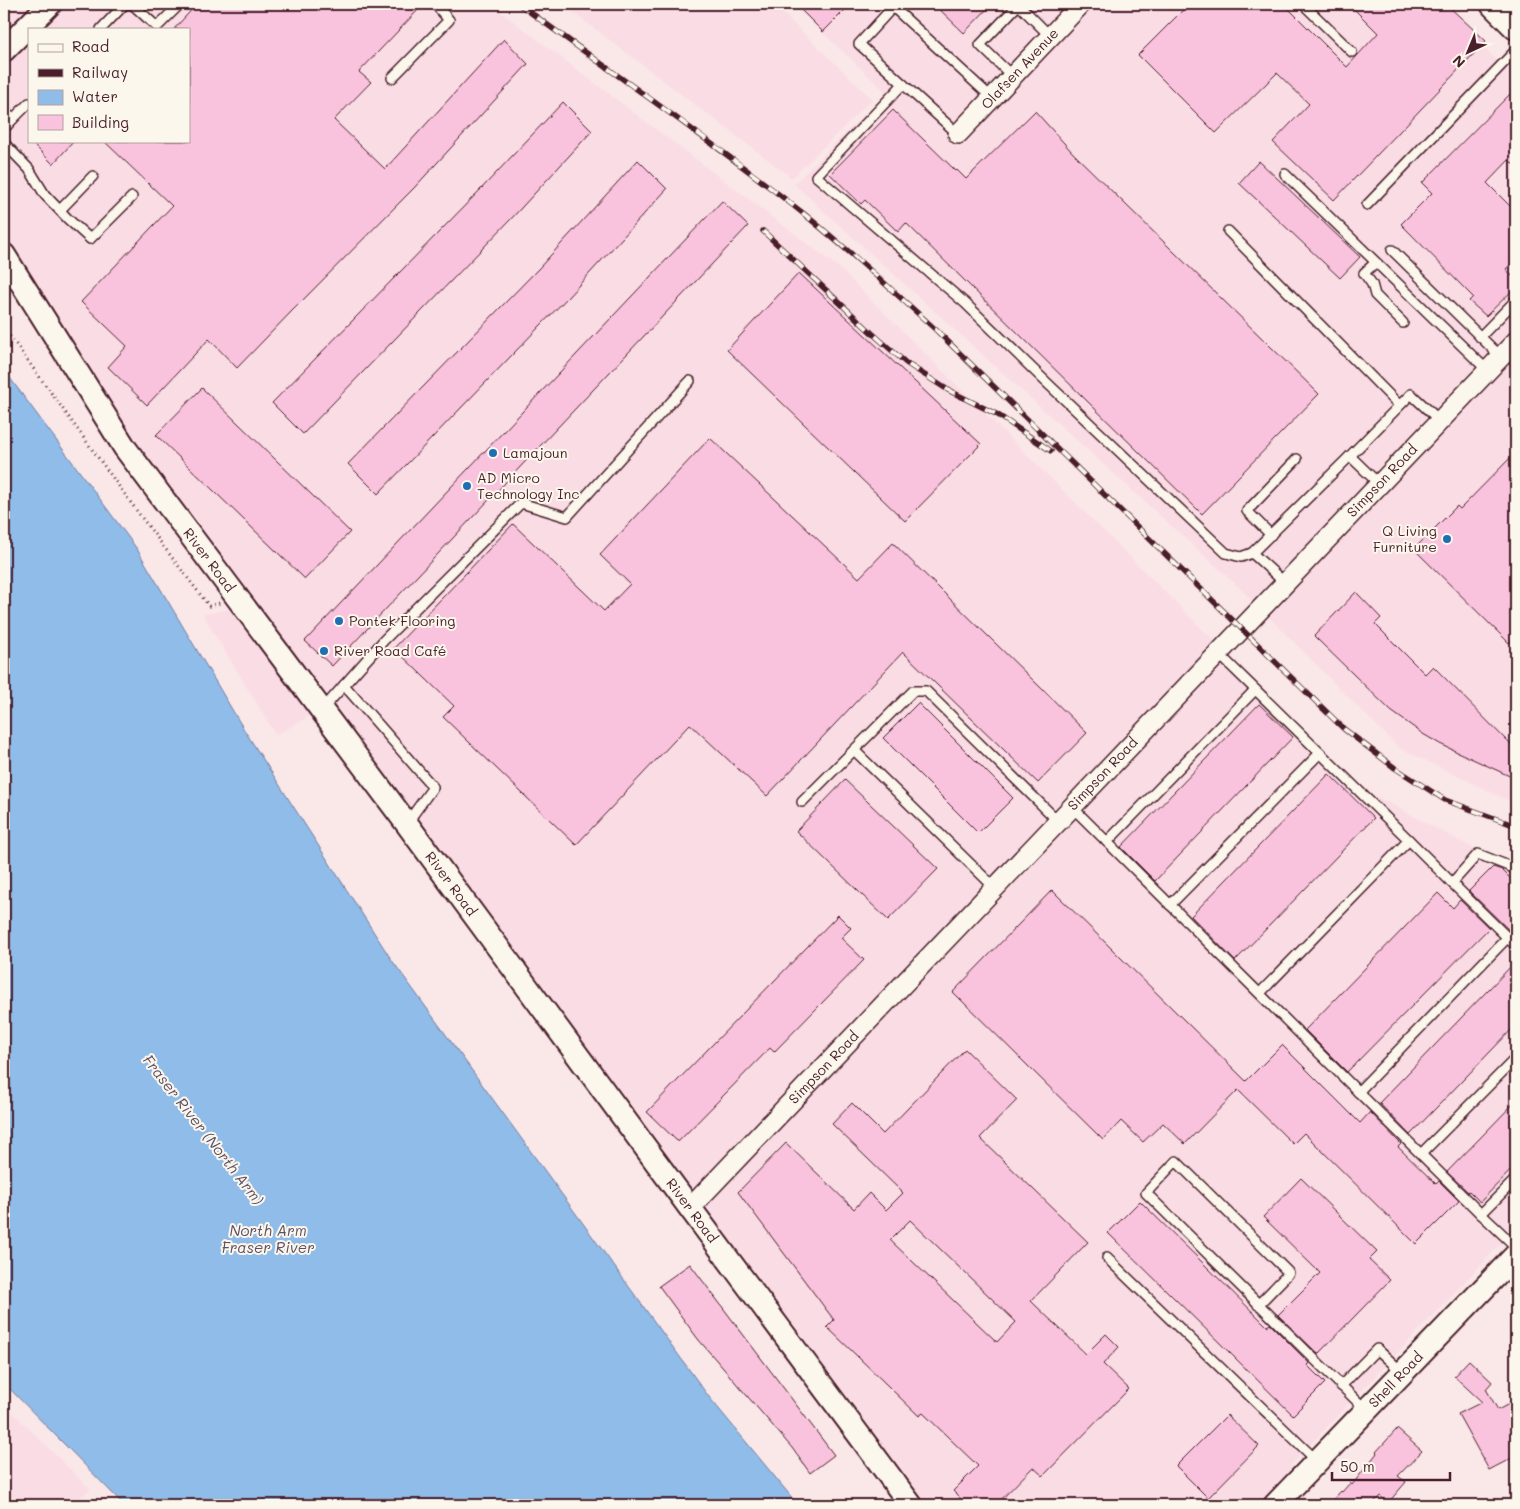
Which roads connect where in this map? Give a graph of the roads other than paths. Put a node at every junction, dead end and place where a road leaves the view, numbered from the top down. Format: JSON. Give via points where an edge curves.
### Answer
{"nodes":[{"id":1,"x":50,"y":4,"type":"edge"},
{"id":2,"x":125,"y":4,"type":"edge"},
{"id":3,"x":132,"y":4,"type":"edge"},
{"id":4,"x":180,"y":4,"type":"edge"},
{"id":5,"x":435,"y":4,"type":"edge"},
{"id":6,"x":1018,"y":4,"type":"edge"},
{"id":7,"x":1079,"y":4,"type":"edge"},
{"id":8,"x":1304,"y":4,"type":"edge"},
{"id":9,"x":1494,"y":4,"type":"edge"},
{"id":10,"x":1516,"y":26,"type":"edge"},
{"id":11,"x":102,"y":28,"type":"edge"},
{"id":12,"x":1050,"y":36,"type":"junction"},
{"id":13,"x":4,"y":50,"type":"edge"},
{"id":14,"x":1516,"y":50,"type":"edge"},
{"id":15,"x":1352,"y":52,"type":"dead end"},
{"id":16,"x":1012,"y":76,"type":"junction"},
{"id":17,"x":392,"y":78,"type":"dead end"},
{"id":18,"x":902,"y":84,"type":"junction"},
{"id":19,"x":992,"y":98,"type":"junction"},
{"id":20,"x":28,"y":104,"type":"edge"},
{"id":21,"x":4,"y":111,"type":"edge"},
{"id":22,"x":13,"y":119,"type":"junction"},
{"id":23,"x":4,"y":129,"type":"edge"},
{"id":24,"x":958,"y":134,"type":"joint"},
{"id":25,"x":4,"y":143,"type":"edge"},
{"id":26,"x":1285,"y":174,"type":"dead end"},
{"id":27,"x":93,"y":176,"type":"dead end"},
{"id":28,"x":132,"y":197,"type":"dead end"},
{"id":29,"x":1367,"y":205,"type":"dead end"},
{"id":30,"x":60,"y":210,"type":"junction"},
{"id":31,"x":1228,"y":231,"type":"dead end"},
{"id":32,"x":1392,"y":250,"type":"dead end"},
{"id":33,"x":4,"y":255,"type":"edge"},
{"id":34,"x":1376,"y":262,"type":"junction"},
{"id":35,"x":1516,"y":300,"type":"edge"},
{"id":36,"x":1403,"y":323,"type":"dead end"},
{"id":37,"x":1480,"y":337,"type":"junction"},
{"id":38,"x":1516,"y":342,"type":"edge"},
{"id":39,"x":1501,"y":358,"type":"junction"},
{"id":40,"x":1488,"y":372,"type":"junction"},
{"id":41,"x":690,"y":381,"type":"dead end"},
{"id":42,"x":1399,"y":406,"type":"junction"},
{"id":43,"x":1440,"y":422,"type":"junction"},
{"id":44,"x":1350,"y":456,"type":"junction"},
{"id":45,"x":1297,"y":459,"type":"dead end"},
{"id":46,"x":1379,"y":484,"type":"junction"},
{"id":47,"x":1271,"y":535,"type":"junction"},
{"id":48,"x":1252,"y":553,"type":"junction"},
{"id":49,"x":1285,"y":583,"type":"junction"},
{"id":50,"x":1218,"y":653,"type":"junction"},
{"id":51,"x":344,"y":685,"type":"junction"},
{"id":52,"x":1256,"y":690,"type":"junction"},
{"id":53,"x":322,"y":710,"type":"junction"},
{"id":54,"x":854,"y":750,"type":"junction"},
{"id":55,"x":1320,"y":753,"type":"junction"},
{"id":56,"x":802,"y":802,"type":"dead end"},
{"id":57,"x":1071,"y":806,"type":"junction"},
{"id":58,"x":1057,"y":820,"type":"junction"},
{"id":59,"x":407,"y":824,"type":"junction"},
{"id":60,"x":1409,"y":840,"type":"junction"},
{"id":61,"x":1107,"y":842,"type":"junction"},
{"id":62,"x":1516,"y":869,"type":"edge"},
{"id":63,"x":1452,"y":883,"type":"junction"},
{"id":64,"x":994,"y":887,"type":"junction"},
{"id":65,"x":1170,"y":905,"type":"junction"},
{"id":66,"x":1508,"y":938,"type":"junction"},
{"id":67,"x":1516,"y":946,"type":"edge"},
{"id":68,"x":1260,"y":993,"type":"junction"},
{"id":69,"x":1516,"y":1058,"type":"edge"},
{"id":70,"x":1358,"y":1092,"type":"junction"},
{"id":71,"x":1421,"y":1154,"type":"junction"},
{"id":72,"x":1516,"y":1179,"type":"edge"},
{"id":73,"x":690,"y":1208,"type":"junction"},
{"id":74,"x":1481,"y":1214,"type":"junction"},
{"id":75,"x":1516,"y":1247,"type":"edge"},
{"id":76,"x":1516,"y":1255,"type":"edge"},
{"id":77,"x":1107,"y":1258,"type":"dead end"},
{"id":78,"x":1258,"y":1305,"type":"junction"},
{"id":79,"x":1402,"y":1372,"type":"junction"},
{"id":80,"x":1341,"y":1386,"type":"junction"},
{"id":81,"x":1366,"y":1410,"type":"junction"},
{"id":82,"x":1317,"y":1462,"type":"junction"},
{"id":83,"x":1292,"y":1501,"type":"edge"},
{"id":84,"x":911,"y":1505,"type":"edge"}],
"edges":[{"from":1,"to":13,"type":"street"},
{"from":2,"to":11,"type":"lane"},
{"from":3,"to":4,"type":"lane","via":[[157,27]]},
{"from":5,"to":17,"type":"lane","via":[[448,20]]},
{"from":6,"to":12,"type":"lane"},
{"from":6,"to":16,"type":"lane","via":[[980,45]]},
{"from":7,"to":12,"type":"street","name":"Olafsen Avenue"},
{"from":8,"to":15,"type":"lane"},
{"from":9,"to":10,"type":"main road"},
{"from":12,"to":16,"type":"street","name":"Olafsen Avenue"},
{"from":14,"to":29,"type":"lane"},
{"from":16,"to":19,"type":"street","name":"Olafsen Avenue"},
{"from":18,"to":19,"type":"lane","via":[[859,44],[894,7]]},
{"from":18,"to":24,"type":"lane"},
{"from":18,"to":48,"type":"lane","via":[[816,176],[965,303],[1226,553],[1241,556]]},
{"from":19,"to":24,"type":"street","name":"Olafsen Avenue"},
{"from":20,"to":22,"type":"lane"},
{"from":21,"to":22,"type":"lane"},
{"from":22,"to":23,"type":"lane"},
{"from":25,"to":30,"type":"lane","via":[[29,169]]},
{"from":26,"to":34,"type":"lane"},
{"from":27,"to":30,"type":"lane"},
{"from":28,"to":30,"type":"lane","via":[[90,239]]},
{"from":31,"to":42,"type":"lane"},
{"from":32,"to":37,"type":"lane"},
{"from":33,"to":53,"type":"street","name":"River Road","via":[[125,448]]},
{"from":34,"to":36,"type":"lane","via":[[1364,274],[1372,284],[1374,295]]},
{"from":34,"to":40,"type":"lane"},
{"from":35,"to":37,"type":"lane"},
{"from":37,"to":39,"type":"lane"},
{"from":38,"to":39,"type":"street","name":"Simpson Road"},
{"from":39,"to":40,"type":"street","name":"Simpson Road"},
{"from":40,"to":43,"type":"street","name":"Simpson Road"},
{"from":41,"to":51,"type":"lane","via":[[567,517],[521,503],[384,640]]},
{"from":42,"to":43,"type":"lane","via":[[1411,394]]},
{"from":42,"to":44,"type":"lane"},
{"from":43,"to":46,"type":"street","name":"Simpson Road"},
{"from":44,"to":46,"type":"lane"},
{"from":44,"to":47,"type":"lane"},
{"from":45,"to":47,"type":"lane","via":[[1247,511]]},
{"from":46,"to":49,"type":"street","name":"Simpson Road"},
{"from":47,"to":48,"type":"lane"},
{"from":48,"to":49,"type":"lane"},
{"from":49,"to":50,"type":"street","name":"Simpson Road"},
{"from":50,"to":52,"type":"lane"},
{"from":50,"to":57,"type":"street","name":"Simpson Road"},
{"from":51,"to":53,"type":"lane"},
{"from":51,"to":59,"type":"lane","via":[[432,786]]},
{"from":52,"to":55,"type":"lane"},
{"from":52,"to":61,"type":"lane"},
{"from":53,"to":59,"type":"street","name":"River Road"},
{"from":54,"to":56,"type":"lane"},
{"from":54,"to":58,"type":"lane","via":[[914,691],[926,691]]},
{"from":54,"to":64,"type":"lane"},
{"from":55,"to":60,"type":"lane"},
{"from":55,"to":65,"type":"lane"},
{"from":57,"to":58,"type":"street","name":"Simpson Road"},
{"from":57,"to":61,"type":"lane"},
{"from":58,"to":64,"type":"street","name":"Simpson Road"},
{"from":59,"to":73,"type":"street","name":"River Road"},
{"from":60,"to":63,"type":"lane"},
{"from":60,"to":68,"type":"lane"},
{"from":61,"to":65,"type":"lane"},
{"from":62,"to":63,"type":"lane","via":[[1478,854]]},
{"from":63,"to":66,"type":"lane"},
{"from":64,"to":73,"type":"street","name":"Simpson Road"},
{"from":65,"to":68,"type":"lane"},
{"from":66,"to":67,"type":"lane"},
{"from":66,"to":70,"type":"lane"},
{"from":68,"to":70,"type":"lane"},
{"from":69,"to":71,"type":"lane"},
{"from":70,"to":71,"type":"lane"},
{"from":71,"to":74,"type":"lane"},
{"from":72,"to":74,"type":"lane"},
{"from":73,"to":84,"type":"street","name":"River Road"},
{"from":74,"to":75,"type":"lane"},
{"from":76,"to":79,"type":"street","name":"Shell Road"},
{"from":77,"to":82,"type":"lane"},
{"from":78,"to":78,"type":"lane","via":[[1146,1193],[1176,1161],[1288,1273]]},
{"from":78,"to":80,"type":"lane"},
{"from":79,"to":80,"type":"lane","via":[[1377,1349]]},
{"from":79,"to":81,"type":"street","name":"Shell Road"},
{"from":80,"to":81,"type":"lane"},
{"from":81,"to":82,"type":"street","name":"Shell Road"},
{"from":82,"to":83,"type":"street","name":"Shell Road"}]}
